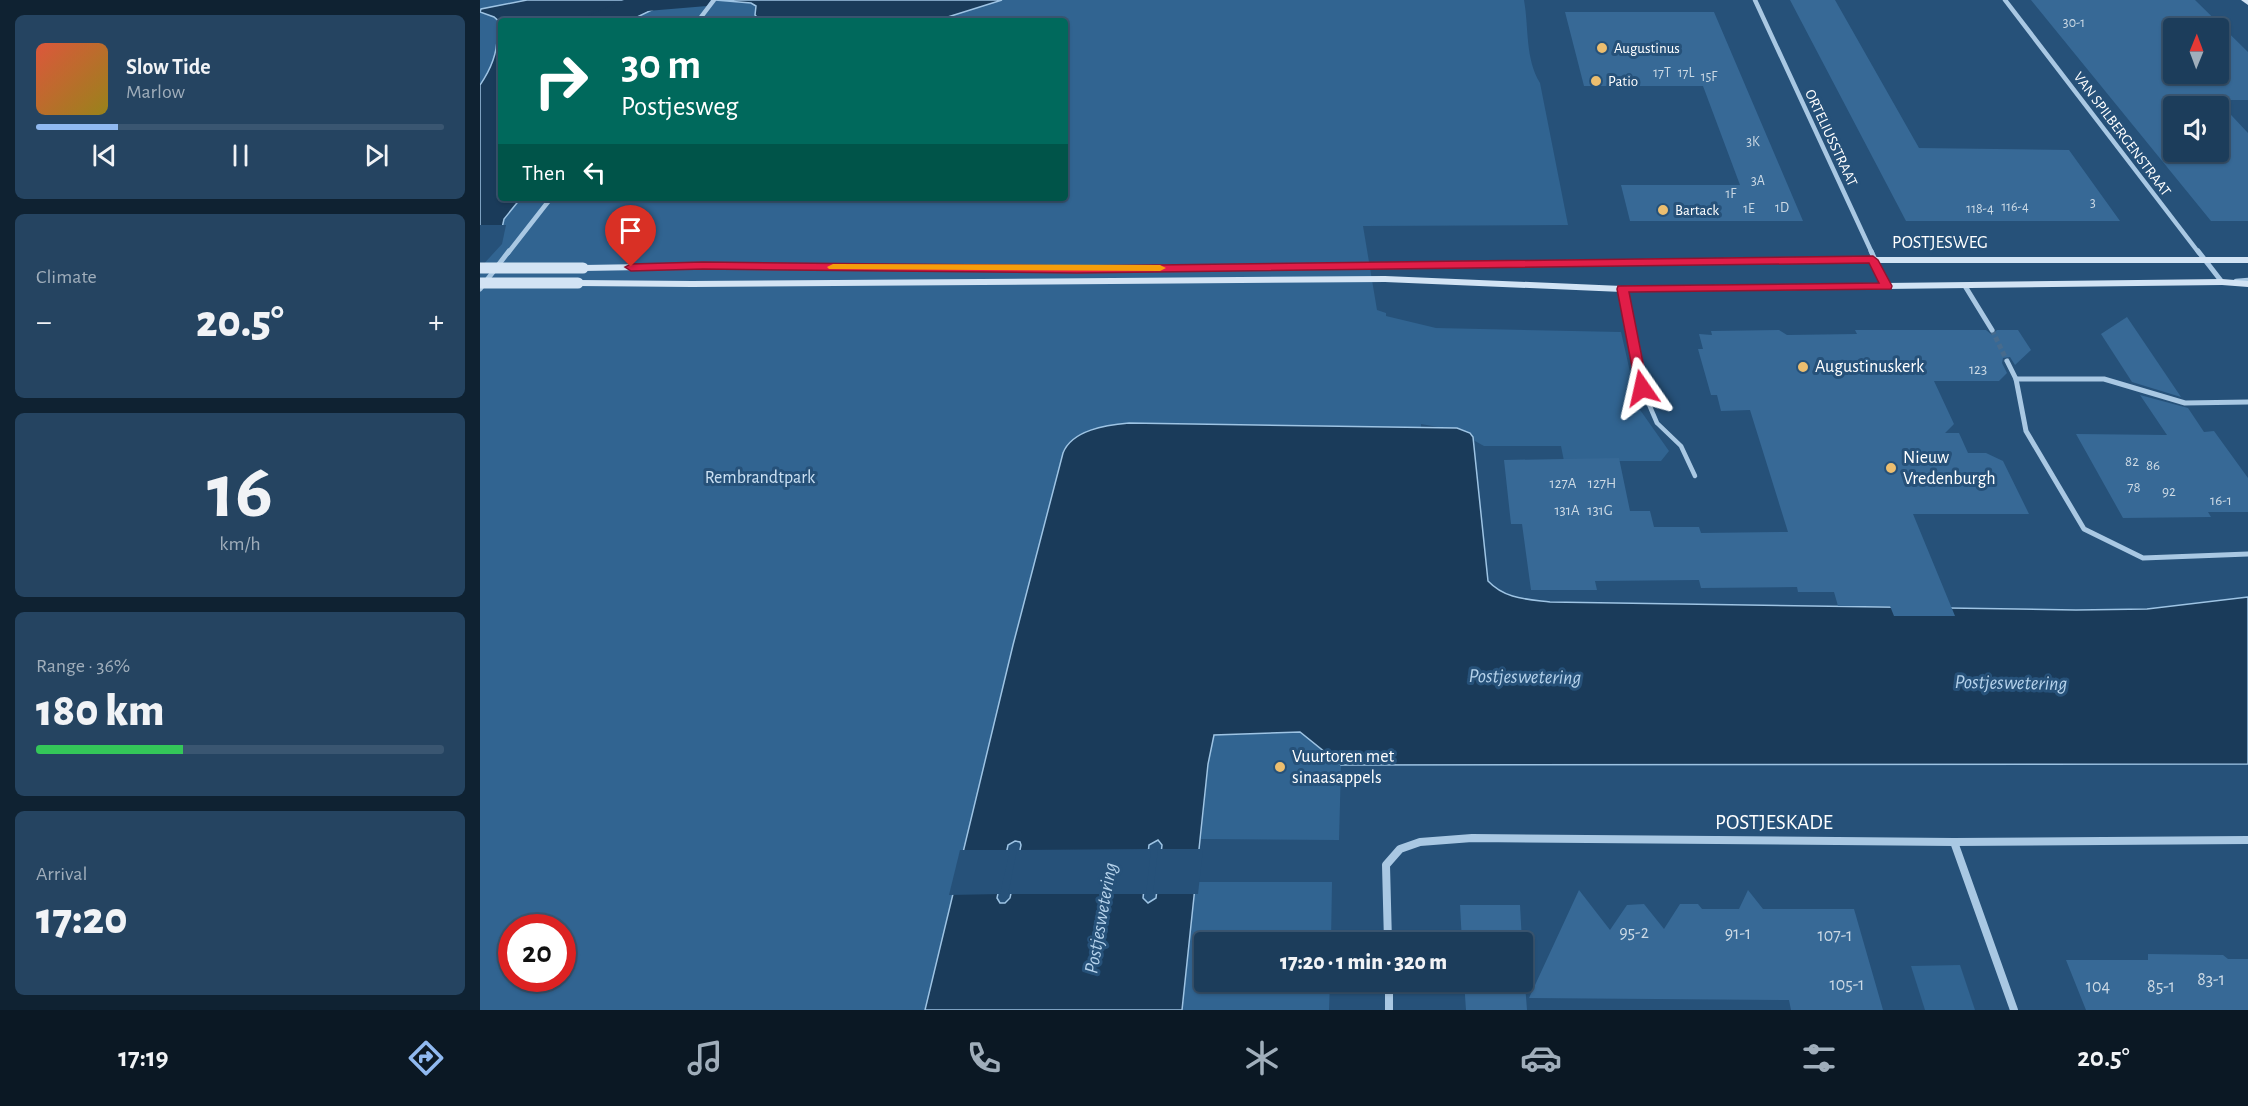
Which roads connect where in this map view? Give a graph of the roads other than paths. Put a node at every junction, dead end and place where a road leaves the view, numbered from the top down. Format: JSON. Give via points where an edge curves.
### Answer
{"nodes":[{"id":1,"x":714,"y":0,"type":"edge"},
{"id":2,"x":1755,"y":0,"type":"edge"},
{"id":3,"x":2005,"y":0,"type":"edge"},
{"id":4,"x":700,"y":18,"type":"edge"},
{"id":5,"x":549,"y":201,"type":"edge"},
{"id":6,"x":1873,"y":260,"type":"junction"},
{"id":7,"x":2248,"y":260,"type":"edge"},
{"id":8,"x":2206,"y":261,"type":"junction"},
{"id":9,"x":480,"y":268,"type":"edge"},
{"id":10,"x":2248,"y":280,"type":"edge"},
{"id":11,"x":2222,"y":282,"type":"junction"},
{"id":12,"x":480,"y":283,"type":"edge"},
{"id":13,"x":2248,"y":284,"type":"edge"},
{"id":14,"x":1887,"y":286,"type":"junction"},
{"id":15,"x":1965,"y":286,"type":"junction"},
{"id":16,"x":480,"y":289,"type":"edge"},
{"id":17,"x":1622,"y":289,"type":"junction"},
{"id":18,"x":1992,"y":330,"type":"tunnel mouth"},
{"id":19,"x":2007,"y":361,"type":"tunnel mouth"},
{"id":20,"x":2016,"y":379,"type":"junction"},
{"id":21,"x":2248,"y":402,"type":"edge"},
{"id":22,"x":1695,"y":476,"type":"dead end"},
{"id":23,"x":2248,"y":554,"type":"edge"},
{"id":24,"x":2248,"y":840,"type":"edge"},
{"id":25,"x":1954,"y":842,"type":"junction"},
{"id":26,"x":1388,"y":932,"type":"edge"},
{"id":27,"x":1389,"y":992,"type":"edge"},
{"id":28,"x":1389,"y":1010,"type":"edge"},
{"id":29,"x":2014,"y":1010,"type":"edge"}],
"edges":[{"from":1,"to":4,"type":"street"},
{"from":2,"to":6,"type":"street","name":"ORTELIUSSTRAAT"},
{"from":3,"to":8,"type":"street","name":"VAN SPILBERGENSTRAAT"},
{"from":5,"to":16,"type":"street"},
{"from":6,"to":8,"type":"street","name":"POSTJESWEG"},
{"from":6,"to":9,"type":"street","name":"POSTJESWEG","bridge":true,"via":[[1077,269]]},
{"from":6,"to":14,"type":"street","name":"ORTELIUSSTRAAT"},
{"from":7,"to":8,"type":"street","name":"POSTJESWEG"},
{"from":8,"to":11,"type":"street","name":"VAN SPILBERGENSTRAAT"},
{"from":10,"to":11,"type":"lane"},
{"from":11,"to":13,"type":"street"},
{"from":11,"to":15,"type":"street"},
{"from":12,"to":17,"type":"street","bridge":true,"via":[[1384,279]]},
{"from":14,"to":15,"type":"street"},
{"from":14,"to":17,"type":"street"},
{"from":15,"to":18,"type":"street"},
{"from":17,"to":22,"type":"lane","via":[[1642,388],[1657,423],[1681,446]]},
{"from":19,"to":20,"type":"street"},
{"from":20,"to":21,"type":"street","via":[[2103,379],[2185,403]]},
{"from":20,"to":23,"type":"street","via":[[2026,431],[2084,530],[2143,558]]},
{"from":24,"to":25,"type":"street","name":"POSTJESKADE"},
{"from":25,"to":26,"type":"street","name":"POSTJESKADE","via":[[1472,838],[1420,842],[1400,849],[1386,865]]},
{"from":25,"to":29,"type":"street"},
{"from":27,"to":28,"type":"street"}]}
